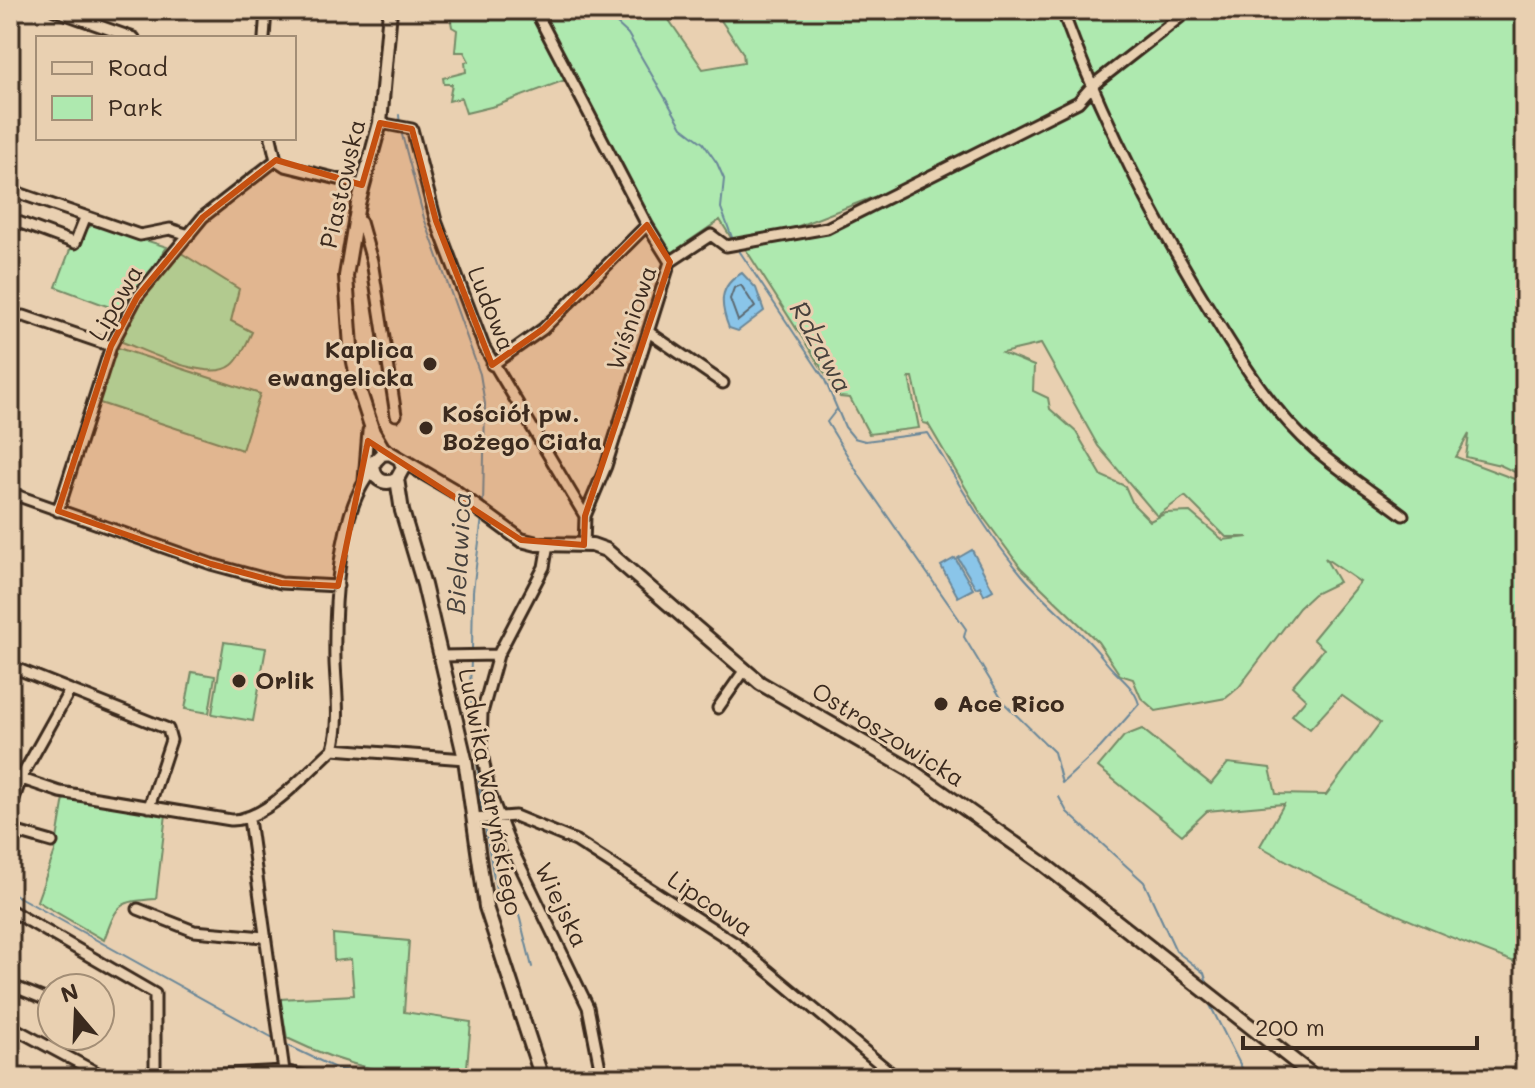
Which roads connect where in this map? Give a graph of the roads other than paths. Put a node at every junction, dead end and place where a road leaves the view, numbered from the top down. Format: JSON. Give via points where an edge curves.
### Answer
{"nodes":[{"id":1,"x":54,"y":10,"type":"edge"},
{"id":2,"x":266,"y":10,"type":"edge"},
{"id":3,"x":390,"y":10,"type":"edge"},
{"id":4,"x":535,"y":10,"type":"edge"},
{"id":5,"x":1062,"y":10,"type":"edge"},
{"id":6,"x":1189,"y":10,"type":"edge"},
{"id":7,"x":128,"y":36,"type":"edge"},
{"id":8,"x":264,"y":36,"type":"edge"},
{"id":9,"x":1090,"y":87,"type":"junction"},
{"id":10,"x":380,"y":123,"type":"junction"},
{"id":11,"x":271,"y":140,"type":"edge"},
{"id":12,"x":276,"y":160,"type":"junction"},
{"id":13,"x":362,"y":185,"type":"junction"},
{"id":14,"x":10,"y":190,"type":"edge"},
{"id":15,"x":85,"y":218,"type":"junction"},
{"id":16,"x":10,"y":219,"type":"edge"},
{"id":17,"x":354,"y":219,"type":"junction"},
{"id":18,"x":647,"y":225,"type":"junction"},
{"id":19,"x":189,"y":235,"type":"junction"},
{"id":20,"x":670,"y":262,"type":"junction"},
{"id":21,"x":10,"y":308,"type":"edge"},
{"id":22,"x":24,"y":316,"type":"junction"},
{"id":23,"x":10,"y":317,"type":"edge"},
{"id":24,"x":650,"y":333,"type":"junction"},
{"id":25,"x":111,"y":346,"type":"junction"},
{"id":26,"x":492,"y":365,"type":"junction"},
{"id":27,"x":723,"y":383,"type":"dead end"},
{"id":28,"x":366,"y":414,"type":"junction"},
{"id":29,"x":396,"y":415,"type":"dead end"},
{"id":30,"x":368,"y":431,"type":"junction"},
{"id":31,"x":395,"y":456,"type":"junction"},
{"id":32,"x":422,"y":473,"type":"junction"},
{"id":33,"x":385,"y":474,"type":"junction"},
{"id":34,"x":364,"y":480,"type":"junction"},
{"id":35,"x":10,"y":493,"type":"edge"},
{"id":36,"x":357,"y":498,"type":"junction"},
{"id":37,"x":58,"y":511,"type":"junction"},
{"id":38,"x":1403,"y":515,"type":"dead end"},
{"id":39,"x":585,"y":516,"type":"junction"},
{"id":40,"x":548,"y":544,"type":"junction"},
{"id":41,"x":584,"y":545,"type":"junction"},
{"id":42,"x":338,"y":586,"type":"junction"},
{"id":43,"x":498,"y":655,"type":"junction"},
{"id":44,"x":441,"y":656,"type":"junction"},
{"id":45,"x":10,"y":666,"type":"edge"},
{"id":46,"x":744,"y":671,"type":"junction"},
{"id":47,"x":70,"y":690,"type":"junction"},
{"id":48,"x":718,"y":708,"type":"dead end"},
{"id":49,"x":333,"y":749,"type":"junction"},
{"id":50,"x":465,"y":759,"type":"junction"},
{"id":51,"x":10,"y":775,"type":"edge"},
{"id":52,"x":20,"y":779,"type":"junction"},
{"id":53,"x":149,"y":807,"type":"junction"},
{"id":54,"x":10,"y":810,"type":"edge"},
{"id":55,"x":499,"y":815,"type":"junction"},
{"id":56,"x":481,"y":818,"type":"junction"},
{"id":57,"x":249,"y":819,"type":"junction"},
{"id":58,"x":10,"y":830,"type":"edge"},
{"id":59,"x":52,"y":842,"type":"dead end"},
{"id":60,"x":138,"y":909,"type":"dead end"},
{"id":61,"x":10,"y":910,"type":"edge"},
{"id":62,"x":264,"y":937,"type":"junction"},
{"id":63,"x":10,"y":985,"type":"edge"},
{"id":64,"x":36,"y":996,"type":"edge"},
{"id":65,"x":10,"y":1026,"type":"edge"},
{"id":66,"x":284,"y":1075,"type":"edge"},
{"id":67,"x":155,"y":1077,"type":"edge"},
{"id":68,"x":107,"y":1078,"type":"edge"},
{"id":69,"x":314,"y":1078,"type":"edge"},
{"id":70,"x":542,"y":1078,"type":"edge"},
{"id":71,"x":602,"y":1078,"type":"edge"},
{"id":72,"x":897,"y":1078,"type":"edge"},
{"id":73,"x":1316,"y":1078,"type":"edge"}],
"edges":[{"from":1,"to":7,"type":"street"},
{"from":2,"to":8,"type":"street"},
{"from":3,"to":10,"type":"main road","name":"Piastowska"},
{"from":4,"to":18,"type":"street"},
{"from":5,"to":9,"type":"street"},
{"from":6,"to":9,"type":"street"},
{"from":9,"to":20,"type":"street","name":"Wiśniowa","via":[[1078,102],[827,228],[734,244],[708,235]]},
{"from":9,"to":38,"type":"street","via":[[1170,242],[1259,388],[1314,449]]},
{"from":10,"to":13,"type":"main road","name":"Piastowska"},
{"from":10,"to":26,"type":"street","name":"Ludowa","via":[[412,129],[436,221]]},
{"from":11,"to":12,"type":"street"},
{"from":12,"to":13,"type":"street"},
{"from":12,"to":19,"type":"street","name":"Lipowa","via":[[215,206]]},
{"from":13,"to":17,"type":"main road","name":"Piastowska"},
{"from":14,"to":15,"type":"street"},
{"from":15,"to":16,"type":"street","via":[[75,243]]},
{"from":15,"to":19,"type":"street","via":[[140,235],[170,229]]},
{"from":17,"to":28,"type":"main road","name":"Piastowska","via":[[347,313]]},
{"from":17,"to":29,"type":"street","via":[[361,222],[372,261]]},
{"from":18,"to":20,"type":"street"},
{"from":18,"to":26,"type":"street","via":[[543,329]]},
{"from":19,"to":25,"type":"street","name":"Lipowa","via":[[137,297]]},
{"from":20,"to":24,"type":"street","name":"Wiśniowa"},
{"from":21,"to":22,"type":"street"},
{"from":22,"to":23,"type":"street"},
{"from":22,"to":25,"type":"street"},
{"from":24,"to":27,"type":"street"},
{"from":24,"to":39,"type":"street","name":"Wiśniowa"},
{"from":25,"to":37,"type":"street","name":"Lipowa"},
{"from":26,"to":39,"type":"street","name":"Ludowa"},
{"from":28,"to":30,"type":"main road","name":"Piastowska"},
{"from":28,"to":31,"type":"main road","name":"Piastowska","via":[[378,442]]},
{"from":30,"to":33,"type":"main road","name":"Piastowska"},
{"from":30,"to":34,"type":"street","name":"Piastowska"},
{"from":31,"to":32,"type":"main road","name":"Ostroszowicka"},
{"from":31,"to":33,"type":"main road"},
{"from":31,"to":33,"type":"main road"},
{"from":32,"to":33,"type":"main road"},
{"from":32,"to":40,"type":"main road","name":"Ostroszowicka","via":[[521,540]]},
{"from":33,"to":34,"type":"street"},
{"from":33,"to":36,"type":"street"},
{"from":33,"to":44,"type":"main road","name":"Ludwika Waryńskiego","via":[[402,511]]},
{"from":34,"to":36,"type":"street"},
{"from":35,"to":37,"type":"street"},
{"from":36,"to":42,"type":"street"},
{"from":37,"to":42,"type":"street","via":[[154,547],[281,583]]},
{"from":39,"to":41,"type":"street","name":"Wiśniowa"},
{"from":40,"to":41,"type":"main road","name":"Ostroszowicka"},
{"from":40,"to":43,"type":"street","name":"Wiejska","via":[[544,567]]},
{"from":41,"to":46,"type":"main road","name":"Ostroszowicka","via":[[599,547],[620,561]]},
{"from":42,"to":49,"type":"street"},
{"from":43,"to":44,"type":"street"},
{"from":43,"to":55,"type":"street","name":"Wiejska","via":[[479,726],[489,791]]},
{"from":44,"to":50,"type":"main road","name":"Ludwika Waryńskiego"},
{"from":45,"to":47,"type":"street"},
{"from":46,"to":48,"type":"street"},
{"from":46,"to":73,"type":"main road","name":"Ostroszowicka","via":[[909,769],[1041,862]]},
{"from":47,"to":52,"type":"street"},
{"from":47,"to":53,"type":"street","via":[[172,734]]},
{"from":49,"to":50,"type":"street"},
{"from":49,"to":57,"type":"street"},
{"from":50,"to":56,"type":"main road","name":"Ludwika Waryńskiego"},
{"from":51,"to":52,"type":"street"},
{"from":52,"to":53,"type":"street","via":[[60,792]]},
{"from":52,"to":54,"type":"street"},
{"from":53,"to":57,"type":"street"},
{"from":55,"to":56,"type":"street","name":"Lipcowa"},
{"from":55,"to":71,"type":"street","name":"Wiejska","via":[[588,1007]]},
{"from":55,"to":72,"type":"street","name":"Lipcowa","via":[[564,834],[719,931]]},
{"from":56,"to":70,"type":"main road","name":"Ludwika Waryńskiego","via":[[488,913]]},
{"from":57,"to":62,"type":"street"},
{"from":58,"to":59,"type":"street"},
{"from":60,"to":62,"type":"street","via":[[194,931]]},
{"from":61,"to":67,"type":"street","via":[[155,994]]},
{"from":62,"to":66,"type":"street"},
{"from":63,"to":64,"type":"street"},
{"from":65,"to":68,"type":"street"},
{"from":66,"to":67,"type":"street"},
{"from":66,"to":69,"type":"street"}]}
